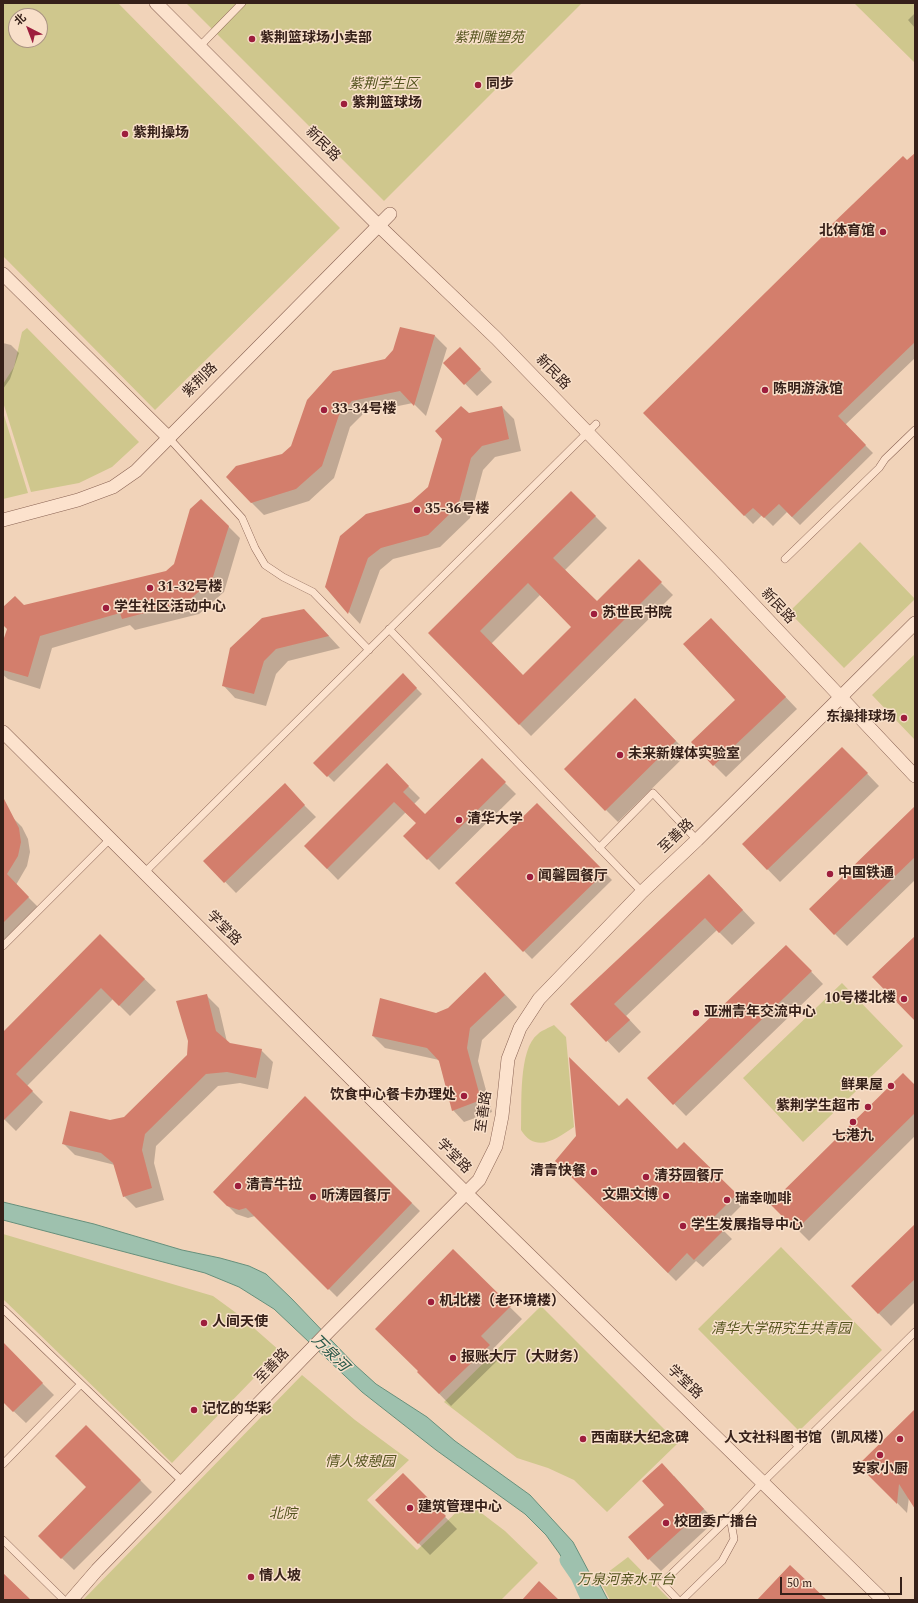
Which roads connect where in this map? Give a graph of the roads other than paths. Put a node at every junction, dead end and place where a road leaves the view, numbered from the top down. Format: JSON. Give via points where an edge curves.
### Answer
{"nodes":[{"id":1,"x":156,"y":3,"type":"edge"},
{"id":2,"x":242,"y":3,"type":"edge"},
{"id":3,"x":200,"y":46,"type":"junction"},
{"id":4,"x":390,"y":214,"type":"dead end"},
{"id":5,"x":378,"y":225,"type":"junction"},
{"id":6,"x":3,"y":274,"type":"edge"},
{"id":7,"x":593,"y":428,"type":"junction"},
{"id":8,"x":915,"y":430,"type":"edge"},
{"id":9,"x":168,"y":437,"type":"junction"},
{"id":10,"x":3,"y":520,"type":"edge"},
{"id":11,"x":785,"y":559,"type":"dead end"},
{"id":12,"x":915,"y":623,"type":"edge"},
{"id":13,"x":389,"y":629,"type":"junction"},
{"id":14,"x":369,"y":650,"type":"junction"},
{"id":15,"x":840,"y":697,"type":"junction"},
{"id":16,"x":3,"y":732,"type":"edge"},
{"id":17,"x":915,"y":776,"type":"edge"},
{"id":18,"x":110,"y":839,"type":"junction"},
{"id":19,"x":697,"y":840,"type":"junction"},
{"id":20,"x":599,"y":848,"type":"junction"},
{"id":21,"x":144,"y":872,"type":"junction"},
{"id":22,"x":642,"y":892,"type":"junction"},
{"id":23,"x":3,"y":946,"type":"edge"},
{"id":24,"x":467,"y":1194,"type":"junction"},
{"id":25,"x":3,"y":1309,"type":"edge"},
{"id":26,"x":915,"y":1332,"type":"edge"},
{"id":27,"x":81,"y":1384,"type":"junction"},
{"id":28,"x":787,"y":1435,"type":"dead end"},
{"id":29,"x":799,"y":1447,"type":"junction"},
{"id":30,"x":3,"y":1464,"type":"edge"},
{"id":31,"x":183,"y":1482,"type":"junction"},
{"id":32,"x":763,"y":1482,"type":"junction"},
{"id":33,"x":730,"y":1517,"type":"junction"},
{"id":34,"x":3,"y":1540,"type":"edge"},
{"id":35,"x":64,"y":1600,"type":"edge"},
{"id":36,"x":71,"y":1600,"type":"edge"},
{"id":37,"x":678,"y":1600,"type":"edge"},
{"id":38,"x":682,"y":1600,"type":"edge"},
{"id":39,"x":884,"y":1600,"type":"edge"}],
"edges":[{"from":1,"to":3,"type":"street","name":"新民路"},
{"from":2,"to":3,"type":"lane"},
{"from":3,"to":5,"type":"street","name":"新民路"},
{"from":4,"to":5,"type":"street","name":"紫荆路"},
{"from":5,"to":7,"type":"street","name":"新民路"},
{"from":5,"to":9,"type":"street","name":"紫荆路"},
{"from":6,"to":9,"type":"street"},
{"from":7,"to":13,"type":"lane"},
{"from":7,"to":15,"type":"street","name":"新民路"},
{"from":8,"to":11,"type":"lane"},
{"from":9,"to":10,"type":"street","name":"紫荆路","via":[[136,471],[113,487],[78,500]]},
{"from":9,"to":14,"type":"lane","via":[[242,518],[265,564],[283,577],[313,592]]},
{"from":12,"to":15,"type":"street","name":"至善路"},
{"from":13,"to":14,"type":"lane"},
{"from":13,"to":20,"type":"lane"},
{"from":14,"to":21,"type":"lane"},
{"from":15,"to":17,"type":"street","name":"新民路"},
{"from":15,"to":19,"type":"street","name":"至善路"},
{"from":16,"to":18,"type":"street","name":"学堂路"},
{"from":18,"to":21,"type":"street","name":"学堂路"},
{"from":18,"to":23,"type":"lane"},
{"from":19,"to":20,"type":"lane","via":[[653,794]]},
{"from":19,"to":22,"type":"street","name":"至善路"},
{"from":20,"to":22,"type":"lane"},
{"from":21,"to":24,"type":"street","name":"学堂路"},
{"from":22,"to":24,"type":"street","name":"至善路","via":[[539,999],[520,1028],[508,1059],[496,1146],[485,1171]]},
{"from":24,"to":31,"type":"street","name":"至善路","via":[[329,1331]]},
{"from":24,"to":32,"type":"street","name":"学堂路"},
{"from":25,"to":27,"type":"lane"},
{"from":26,"to":29,"type":"lane"},
{"from":27,"to":30,"type":"lane"},
{"from":27,"to":31,"type":"lane"},
{"from":28,"to":29,"type":"lane"},
{"from":29,"to":32,"type":"lane"},
{"from":31,"to":36,"type":"street","name":"至善路"},
{"from":32,"to":33,"type":"lane"},
{"from":32,"to":39,"type":"street","name":"学堂路"},
{"from":33,"to":37,"type":"lane","via":[[662,1583]]},
{"from":33,"to":38,"type":"lane","via":[[734,1539],[722,1561]]},
{"from":34,"to":35,"type":"lane"}]}
